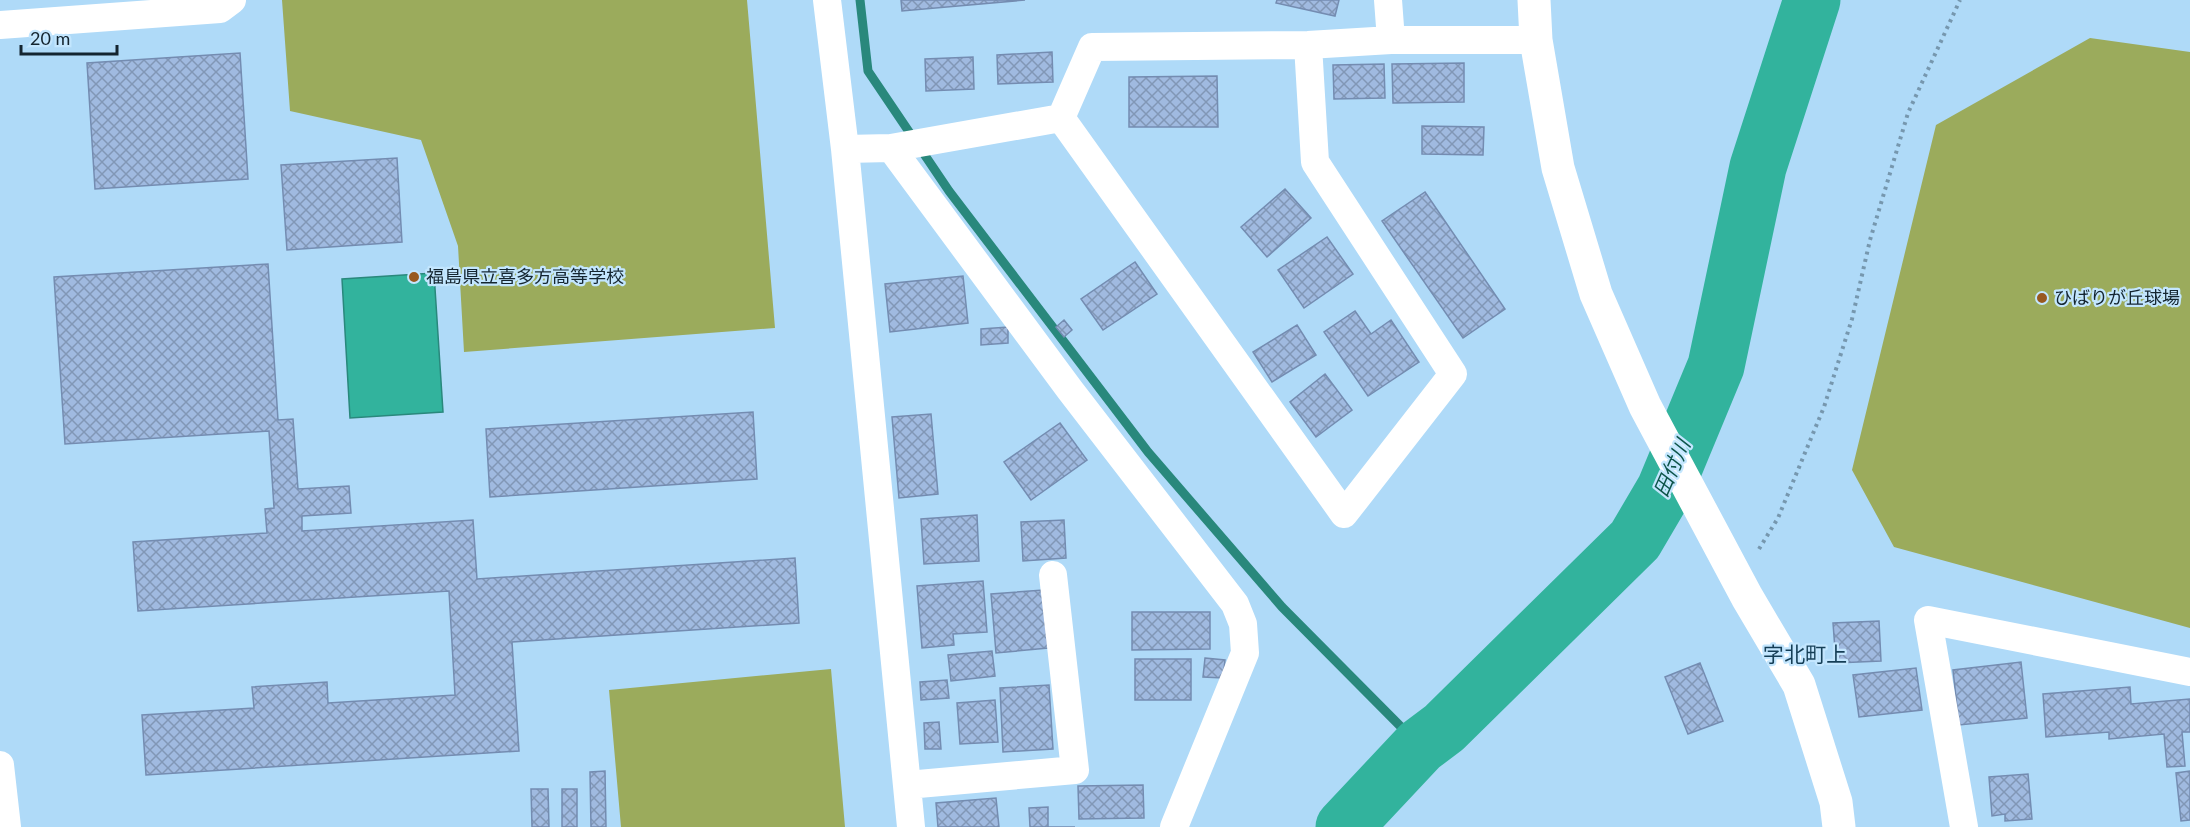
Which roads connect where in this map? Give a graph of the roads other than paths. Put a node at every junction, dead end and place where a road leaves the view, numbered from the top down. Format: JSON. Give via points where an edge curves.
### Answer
{"nodes":[{"id":1,"x":232,"y":0,"type":"edge"},
{"id":2,"x":827,"y":0,"type":"edge"},
{"id":3,"x":1388,"y":0,"type":"edge"},
{"id":4,"x":1534,"y":0,"type":"edge"},
{"id":5,"x":0,"y":25,"type":"edge"},
{"id":6,"x":1391,"y":40,"type":"junction"},
{"id":7,"x":1536,"y":40,"type":"junction"},
{"id":8,"x":1308,"y":45,"type":"junction"},
{"id":9,"x":1061,"y":118,"type":"junction"},
{"id":10,"x":891,"y":148,"type":"junction"},
{"id":11,"x":845,"y":149,"type":"junction"},
{"id":12,"x":1053,"y":575,"type":"dead end"},
{"id":13,"x":2190,"y":672,"type":"edge"},
{"id":14,"x":0,"y":765,"type":"edge"},
{"id":15,"x":907,"y":785,"type":"junction"},
{"id":16,"x":7,"y":827,"type":"edge"},
{"id":17,"x":911,"y":827,"type":"edge"},
{"id":18,"x":1174,"y":827,"type":"edge"},
{"id":19,"x":1839,"y":827,"type":"edge"},
{"id":20,"x":1964,"y":827,"type":"edge"}],
"edges":[{"from":1,"to":5,"type":"street","via":[[220,9]]},
{"from":2,"to":11,"type":"street"},
{"from":3,"to":6,"type":"street"},
{"from":4,"to":7,"type":"street"},
{"from":6,"to":7,"type":"street"},
{"from":6,"to":8,"type":"street"},
{"from":7,"to":19,"type":"street","via":[[1558,168],[1596,294],[1646,406],[1799,685],[1836,802]]},
{"from":8,"to":9,"type":"street","via":[[1092,47]]},
{"from":8,"to":9,"type":"street","via":[[1315,162],[1453,374],[1344,514]]},
{"from":9,"to":10,"type":"street"},
{"from":10,"to":11,"type":"street"},
{"from":10,"to":18,"type":"street","via":[[1235,604],[1243,624],[1245,653]]},
{"from":11,"to":15,"type":"street"},
{"from":12,"to":15,"type":"street","via":[[1076,771]]},
{"from":13,"to":20,"type":"street","via":[[1928,620]]},
{"from":14,"to":16,"type":"street"},
{"from":15,"to":17,"type":"street"}]}
